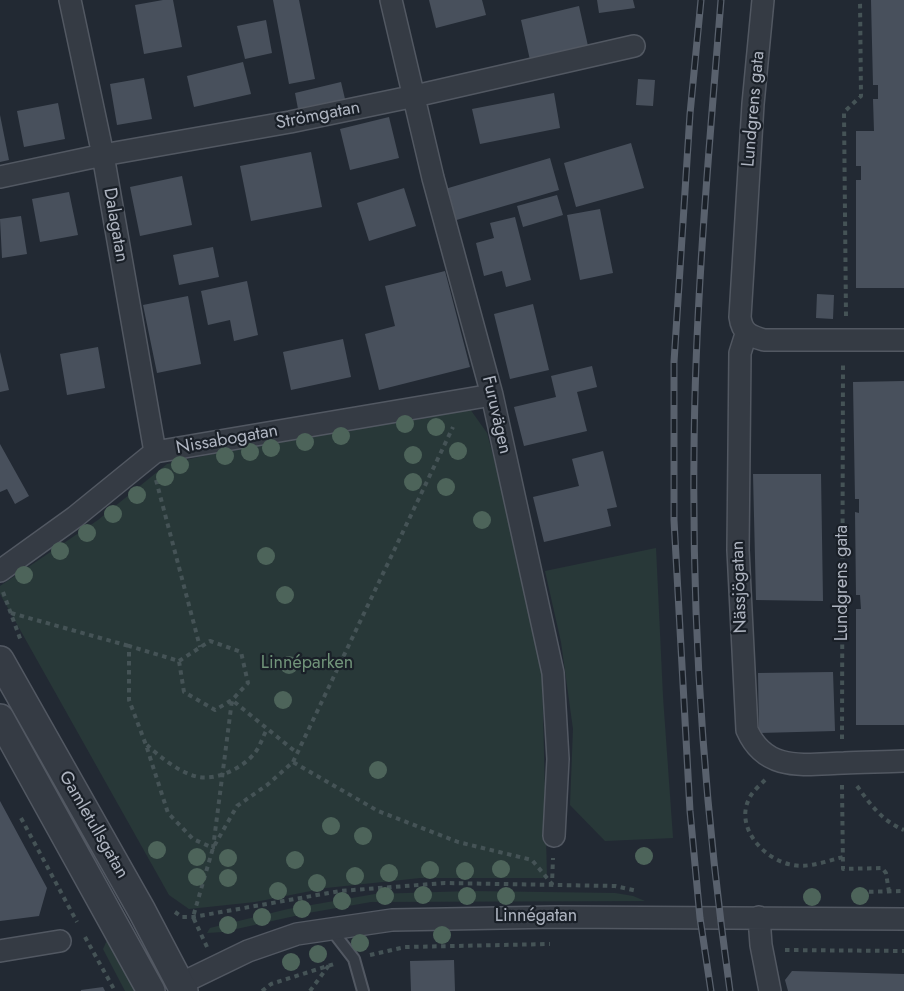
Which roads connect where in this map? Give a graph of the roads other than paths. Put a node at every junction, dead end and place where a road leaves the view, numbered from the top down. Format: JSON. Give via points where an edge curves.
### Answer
{"nodes":[{"id":1,"x":70,"y":0,"type":"edge"},
{"id":2,"x":391,"y":0,"type":"edge"},
{"id":3,"x":763,"y":0,"type":"edge"},
{"id":4,"x":634,"y":46,"type":"dead end"},
{"id":5,"x":415,"y":96,"type":"junction"},
{"id":6,"x":103,"y":155,"type":"junction"},
{"id":7,"x":0,"y":177,"type":"edge"},
{"id":8,"x":746,"y":334,"type":"junction"},
{"id":9,"x":904,"y":340,"type":"edge"},
{"id":10,"x":492,"y":395,"type":"junction"},
{"id":11,"x":150,"y":456,"type":"junction"},
{"id":12,"x":0,"y":571,"type":"edge"},
{"id":13,"x":0,"y":660,"type":"edge"},
{"id":14,"x":0,"y":718,"type":"edge"},
{"id":15,"x":904,"y":761,"type":"edge"},
{"id":16,"x":554,"y":836,"type":"road end"},
{"id":17,"x":759,"y":917,"type":"junction"},
{"id":18,"x":904,"y":918,"type":"edge"},
{"id":19,"x":330,"y":928,"type":"junction"},
{"id":20,"x":60,"y":941,"type":"dead end"},
{"id":21,"x":0,"y":951,"type":"edge"},
{"id":22,"x":182,"y":988,"type":"edge"},
{"id":23,"x":151,"y":991,"type":"edge"},
{"id":24,"x":363,"y":991,"type":"edge"},
{"id":25,"x":770,"y":991,"type":"edge"}],
"edges":[{"from":1,"to":6,"type":"street","name":"Dalagatan"},
{"from":2,"to":5,"type":"street","name":"Furuvägen"},
{"from":3,"to":8,"type":"street","name":"Lundgrens gata","via":[[740,317]]},
{"from":4,"to":5,"type":"street","name":"Strömgatan"},
{"from":5,"to":6,"type":"street","name":"Strömgatan"},
{"from":5,"to":10,"type":"street","name":"Furuvägen","via":[[433,178]]},
{"from":6,"to":7,"type":"street","name":"Strömgatan"},
{"from":6,"to":11,"type":"street","name":"Dalagatan"},
{"from":8,"to":9,"type":"street","via":[[764,340]]},
{"from":8,"to":15,"type":"street","name":"Nässjögatan","via":[[740,353],[738,550],[747,730],[753,743],[766,755],[783,763]]},
{"from":10,"to":11,"type":"street","name":"Nissabogatan"},
{"from":10,"to":16,"type":"street","name":"Furuvägen","via":[[553,673],[558,759]]},
{"from":11,"to":12,"type":"street","name":"Nissabogatan"},
{"from":13,"to":22,"type":"street","name":"Gamletullsgatan"},
{"from":14,"to":23,"type":"street","name":"Gamletullsgatan"},
{"from":17,"to":18,"type":"street","name":"Linnégatan"},
{"from":17,"to":19,"type":"street","name":"Linnégatan","via":[[427,918]]},
{"from":17,"to":25,"type":"street"},
{"from":19,"to":22,"type":"street","name":"Linnégatan","via":[[297,934],[248,951]]},
{"from":19,"to":24,"type":"lane","via":[[354,959]]},
{"from":20,"to":21,"type":"street"}]}
